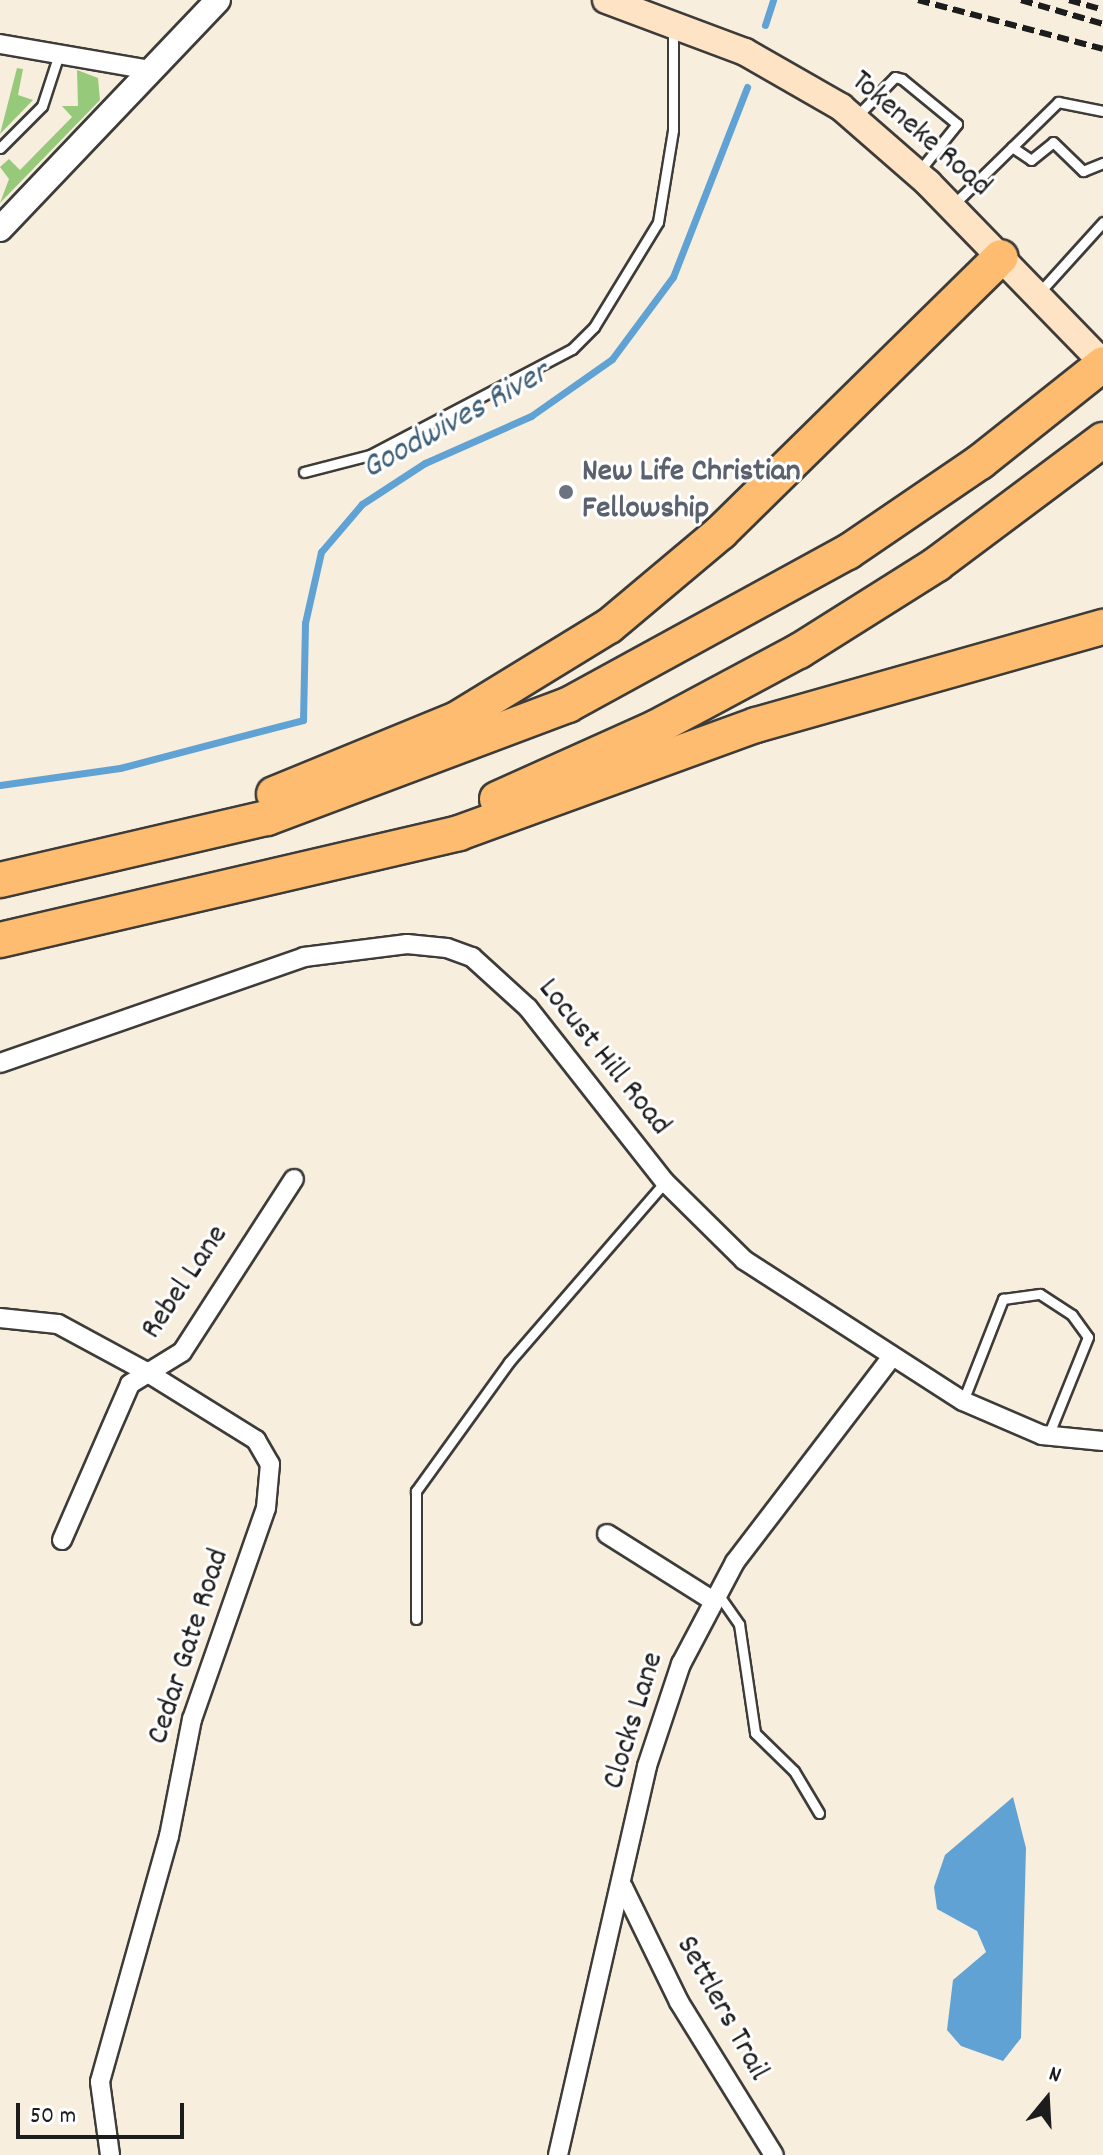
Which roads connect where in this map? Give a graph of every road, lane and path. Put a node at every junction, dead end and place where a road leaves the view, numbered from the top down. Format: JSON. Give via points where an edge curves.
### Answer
{"nodes":[{"id":1,"x":217,"y":0,"type":"edge"},
{"id":2,"x":606,"y":0,"type":"edge"},
{"id":3,"x":674,"y":23,"type":"junction"},
{"id":4,"x":0,"y":44,"type":"edge"},
{"id":5,"x":59,"y":54,"type":"junction"},
{"id":6,"x":151,"y":70,"type":"junction"},
{"id":7,"x":1103,"y":111,"type":"edge"},
{"id":8,"x":855,"y":118,"type":"junction"},
{"id":9,"x":1012,"y":147,"type":"junction"},
{"id":10,"x":0,"y":148,"type":"edge"},
{"id":11,"x":1103,"y":163,"type":"edge"},
{"id":12,"x":917,"y":173,"type":"junction"},
{"id":13,"x":952,"y":206,"type":"junction"},
{"id":14,"x":1103,"y":222,"type":"edge"},
{"id":15,"x":0,"y":229,"type":"edge"},
{"id":16,"x":1001,"y":257,"type":"junction"},
{"id":17,"x":1038,"y":294,"type":"junction"},
{"id":18,"x":1103,"y":363,"type":"edge"},
{"id":19,"x":1103,"y":440,"type":"edge"},
{"id":20,"x":304,"y":472,"type":"dead end"},
{"id":21,"x":1103,"y":627,"type":"edge"},
{"id":22,"x":105,"y":860,"type":"junction"},
{"id":23,"x":0,"y":880,"type":"edge"},
{"id":24,"x":205,"y":896,"type":"junction"},
{"id":25,"x":0,"y":940,"type":"edge"},
{"id":26,"x":0,"y":1063,"type":"edge"},
{"id":27,"x":294,"y":1179,"type":"dead end"},
{"id":28,"x":665,"y":1182,"type":"junction"},
{"id":29,"x":0,"y":1318,"type":"edge"},
{"id":30,"x":890,"y":1359,"type":"junction"},
{"id":31,"x":150,"y":1373,"type":"junction"},
{"id":32,"x":963,"y":1401,"type":"junction"},
{"id":33,"x":1048,"y":1436,"type":"junction"},
{"id":34,"x":1103,"y":1441,"type":"edge"},
{"id":35,"x":607,"y":1534,"type":"dead end"},
{"id":36,"x":62,"y":1540,"type":"dead end"},
{"id":37,"x":714,"y":1596,"type":"junction"},
{"id":38,"x":416,"y":1619,"type":"dead end"},
{"id":39,"x":819,"y":1813,"type":"dead end"},
{"id":40,"x":623,"y":1887,"type":"junction"},
{"id":41,"x":110,"y":2155,"type":"edge"},
{"id":42,"x":558,"y":2155,"type":"edge"},
{"id":43,"x":774,"y":2155,"type":"edge"}],
"edges":[{"from":1,"to":6,"type":"street"},
{"from":2,"to":3,"type":"main road","name":"Tokeneke Road"},
{"from":3,"to":8,"type":"main road","name":"Tokeneke Road","via":[[778,67]]},
{"from":3,"to":20,"type":"lane","via":[[673,130],[658,222],[594,327],[572,349],[370,455]]},
{"from":4,"to":5,"type":"street"},
{"from":5,"to":6,"type":"street"},
{"from":5,"to":10,"type":"lane","via":[[42,106]]},
{"from":6,"to":15,"type":"street"},
{"from":7,"to":9,"type":"lane","via":[[1058,102]]},
{"from":8,"to":12,"type":"main road","name":"Tokeneke Road"},
{"from":8,"to":12,"type":"lane","via":[[895,77],[957,124]]},
{"from":9,"to":11,"type":"lane","via":[[1031,160],[1053,142],[1083,171]]},
{"from":9,"to":13,"type":"lane"},
{"from":12,"to":13,"type":"main road","name":"Tokeneke Road"},
{"from":13,"to":16,"type":"main road","name":"Tokeneke Road"},
{"from":14,"to":17,"type":"lane"},
{"from":16,"to":17,"type":"main road","name":"Tokeneke Road"},
{"from":16,"to":22,"type":"highway","via":[[703,548],[569,654],[426,733]]},
{"from":17,"to":18,"type":"main road","name":"Tokeneke Road"},
{"from":18,"to":22,"type":"highway","via":[[848,552],[639,671],[343,795]]},
{"from":19,"to":24,"type":"highway","via":[[868,609],[657,727],[435,824]]},
{"from":21,"to":24,"type":"highway","via":[[770,721],[459,833]]},
{"from":22,"to":23,"type":"highway"},
{"from":24,"to":25,"type":"highway"},
{"from":26,"to":28,"type":"street","name":"Locust Hill Road","via":[[304,957],[407,944],[447,948],[472,957],[528,1008]]},
{"from":27,"to":31,"type":"street","name":"Rebel Lane","via":[[182,1352]]},
{"from":28,"to":30,"type":"street","name":"Locust Hill Road","via":[[744,1260]]},
{"from":28,"to":38,"type":"lane","via":[[509,1362],[416,1491]]},
{"from":29,"to":31,"type":"street","name":"Cedar Gate Road","via":[[58,1324]]},
{"from":30,"to":32,"type":"street","name":"Locust Hill Road"},
{"from":30,"to":37,"type":"street","name":"Clocks Lane"},
{"from":31,"to":36,"type":"street","name":"Rebel Lane","via":[[130,1384],[104,1432]]},
{"from":31,"to":41,"type":"street","name":"Cedar Gate Road","via":[[256,1440],[270,1464],[266,1508],[192,1719],[169,1836],[100,2082]]},
{"from":32,"to":33,"type":"street","name":"Locust Hill Road"},
{"from":32,"to":33,"type":"lane","via":[[1003,1299],[1040,1294],[1072,1315],[1088,1337]]},
{"from":33,"to":34,"type":"street","name":"Locust Hill Road"},
{"from":35,"to":37,"type":"street"},
{"from":37,"to":39,"type":"lane","via":[[739,1624],[755,1733],[794,1771]]},
{"from":37,"to":40,"type":"street","name":"Clocks Lane","via":[[647,1766]]},
{"from":40,"to":42,"type":"street","name":"Clocks Lane"},
{"from":40,"to":43,"type":"street","name":"Settlers Trail","via":[[679,2002]]}]}
